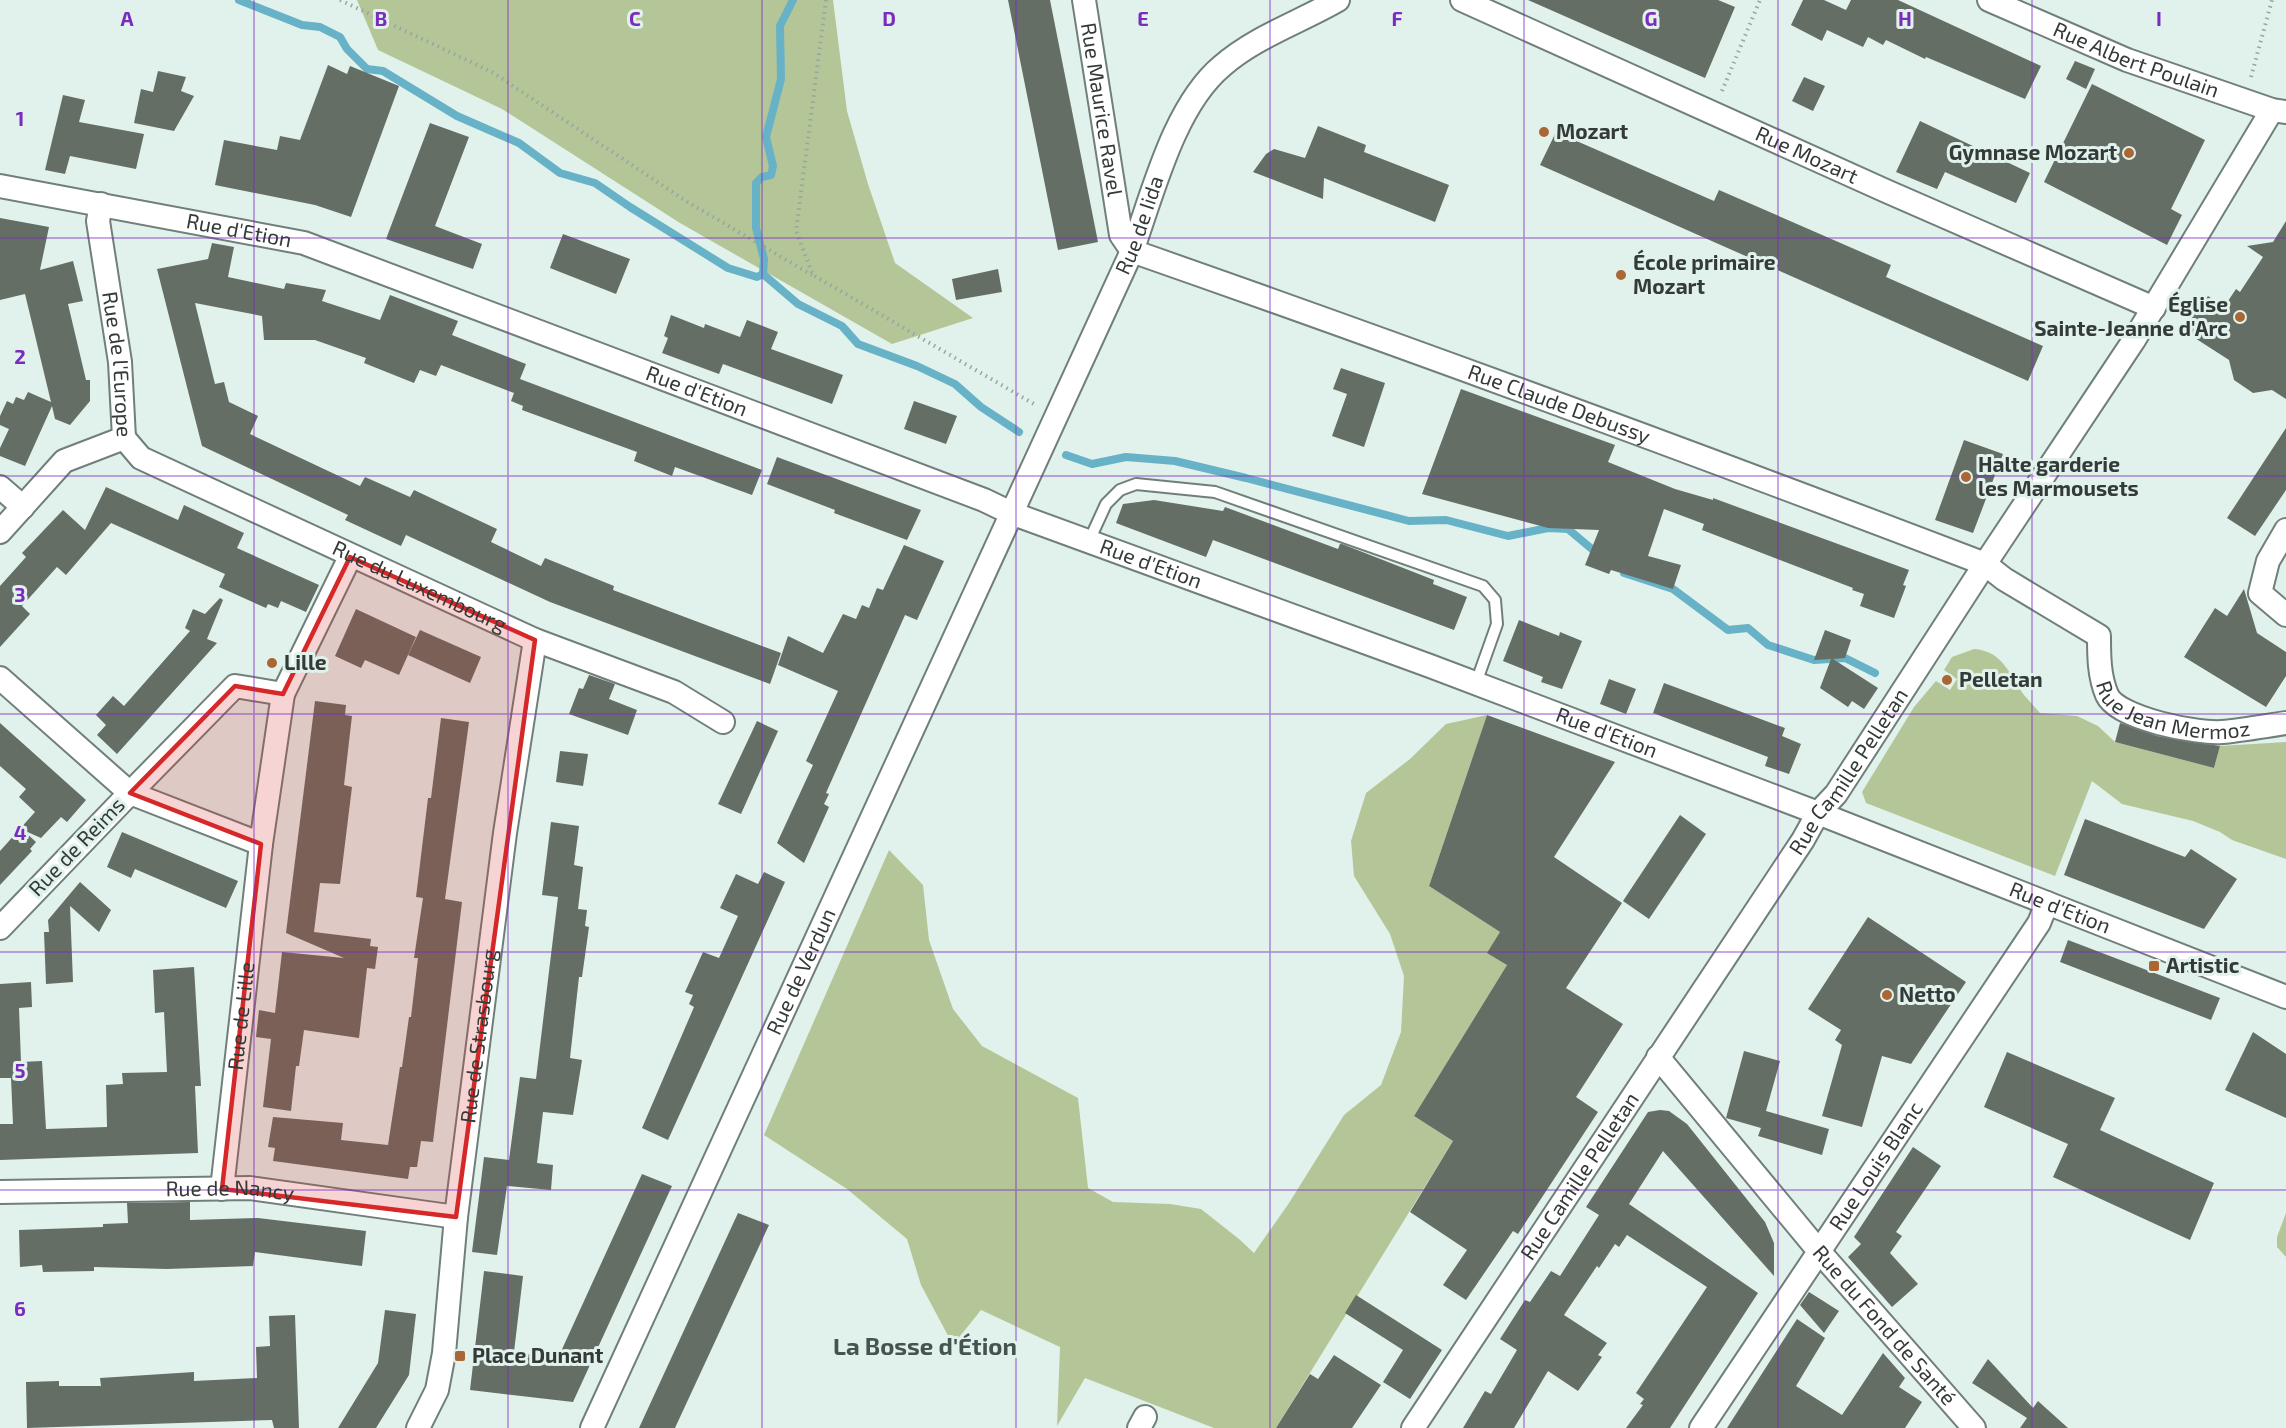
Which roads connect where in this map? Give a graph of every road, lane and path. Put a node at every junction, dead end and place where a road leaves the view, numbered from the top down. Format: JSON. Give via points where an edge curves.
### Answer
{"nodes":[{"id":1,"x":340,"y":0,"type":"edge"},
{"id":2,"x":826,"y":0,"type":"edge"},
{"id":3,"x":1084,"y":0,"type":"edge"},
{"id":4,"x":1338,"y":0,"type":"edge"},
{"id":5,"x":1462,"y":0,"type":"edge"},
{"id":6,"x":1760,"y":0,"type":"edge"},
{"id":7,"x":1989,"y":0,"type":"edge"},
{"id":8,"x":2272,"y":0,"type":"edge"},
{"id":9,"x":2245,"y":101,"type":"junction"},
{"id":10,"x":2279,"y":111,"type":"edge"},
{"id":11,"x":1713,"y":113,"type":"junction"},
{"id":12,"x":0,"y":186,"type":"edge"},
{"id":13,"x":100,"y":204,"type":"junction"},
{"id":14,"x":1132,"y":251,"type":"junction"},
{"id":15,"x":813,"y":275,"type":"junction"},
{"id":16,"x":2154,"y":308,"type":"junction"},
{"id":17,"x":1056,"y":416,"type":"junction"},
{"id":18,"x":124,"y":438,"type":"junction"},
{"id":19,"x":0,"y":487,"type":"edge"},
{"id":20,"x":22,"y":507,"type":"junction"},
{"id":21,"x":1011,"y":513,"type":"junction"},
{"id":22,"x":2286,"y":530,"type":"edge"},
{"id":23,"x":0,"y":532,"type":"edge"},
{"id":24,"x":1089,"y":542,"type":"junction"},
{"id":25,"x":350,"y":556,"type":"junction"},
{"id":26,"x":1985,"y":564,"type":"junction"},
{"id":27,"x":2286,"y":615,"type":"edge"},
{"id":28,"x":534,"y":640,"type":"junction"},
{"id":29,"x":0,"y":678,"type":"edge"},
{"id":30,"x":1476,"y":683,"type":"junction"},
{"id":31,"x":283,"y":694,"type":"junction"},
{"id":32,"x":723,"y":722,"type":"dead end"},
{"id":33,"x":2286,"y":723,"type":"edge"},
{"id":34,"x":130,"y":793,"type":"junction"},
{"id":35,"x":1818,"y":813,"type":"junction"},
{"id":36,"x":261,"y":844,"type":"junction"},
{"id":37,"x":2047,"y":903,"type":"junction"},
{"id":38,"x":0,"y":928,"type":"edge"},
{"id":39,"x":2286,"y":997,"type":"edge"},
{"id":40,"x":1658,"y":1057,"type":"junction"},
{"id":41,"x":222,"y":1189,"type":"junction"},
{"id":42,"x":0,"y":1192,"type":"edge"},
{"id":43,"x":456,"y":1217,"type":"junction"},
{"id":44,"x":1818,"y":1250,"type":"junction"},
{"id":45,"x":1966,"y":1425,"type":"edge"},
{"id":46,"x":418,"y":1428,"type":"edge"},
{"id":47,"x":592,"y":1428,"type":"edge"},
{"id":48,"x":1413,"y":1428,"type":"edge"},
{"id":49,"x":1701,"y":1428,"type":"edge"}],
"edges":[{"from":1,"to":15,"type":"path","via":[[492,72],[686,201]]},
{"from":2,"to":15,"type":"path","via":[[796,231]]},
{"from":3,"to":14,"type":"street","name":"Rue Maurice Ravel","via":[[1121,235]]},
{"from":4,"to":14,"type":"street","name":"Rue de Iida","via":[[1252,44],[1222,65],[1202,86],[1172,138]]},
{"from":5,"to":11,"type":"street","name":"Rue Mozart"},
{"from":6,"to":11,"type":"path"},
{"from":7,"to":9,"type":"street","name":"Rue Albert Poulain","via":[[2127,60]]},
{"from":8,"to":9,"type":"path"},
{"from":9,"to":10,"type":"street","name":"Rue Albert Poulain"},
{"from":10,"to":16,"type":"street","name":"Rue Camille Pelletan"},
{"from":11,"to":16,"type":"street","name":"Rue Mozart"},
{"from":12,"to":13,"type":"street","name":"Rue d'Etion"},
{"from":13,"to":18,"type":"street","name":"Rue de l'Europe","via":[[99,221],[120,362]]},
{"from":13,"to":21,"type":"street","name":"Rue d'Etion","via":[[304,243]]},
{"from":14,"to":17,"type":"street","name":"Rue de Iida"},
{"from":14,"to":26,"type":"street","name":"Rue Claude Debussy","via":[[1716,461]]},
{"from":15,"to":17,"type":"path"},
{"from":16,"to":26,"type":"street","name":"Rue Camille Pelletan"},
{"from":17,"to":21,"type":"street","name":"Rue de Iida"},
{"from":18,"to":20,"type":"street","name":"Rue de l'Europe","via":[[64,461]]},
{"from":18,"to":25,"type":"street","name":"Rue du Luxembourg","via":[[141,458]]},
{"from":19,"to":20,"type":"street"},
{"from":20,"to":23,"type":"street","name":"Rue de l'Europe"},
{"from":21,"to":24,"type":"street","name":"Rue d'Etion"},
{"from":21,"to":47,"type":"street","name":"Rue de Verdun"},
{"from":22,"to":27,"type":"street","via":[[2268,561],[2260,593]]},
{"from":24,"to":30,"type":"street","name":"Rue d'Etion"},
{"from":24,"to":30,"type":"lane","via":[[1106,504],[1120,490],[1136,484],[1215,492],[1483,586],[1495,600],[1497,624]]},
{"from":25,"to":28,"type":"street","name":"Rue du Luxembourg"},
{"from":25,"to":31,"type":"street","name":"Rue de Lille"},
{"from":26,"to":33,"type":"street","name":"Rue Jean Mermoz","via":[[2100,636],[2099,667],[2108,698],[2131,715],[2185,730],[2221,732]]},
{"from":26,"to":35,"type":"street","name":"Rue Camille Pelletan","via":[[1836,794]]},
{"from":28,"to":32,"type":"street","name":"Rue du Luxembourg","via":[[674,692]]},
{"from":28,"to":43,"type":"street","name":"Rue de Strasbourg"},
{"from":29,"to":34,"type":"street"},
{"from":30,"to":35,"type":"street","name":"Rue d'Etion"},
{"from":31,"to":34,"type":"street","via":[[235,686]]},
{"from":31,"to":36,"type":"street","name":"Rue de Lille"},
{"from":34,"to":36,"type":"street"},
{"from":34,"to":38,"type":"street","name":"Rue de Reims"},
{"from":35,"to":37,"type":"street","name":"Rue d'Etion"},
{"from":35,"to":40,"type":"street","name":"Rue Camille Pelletan"},
{"from":36,"to":41,"type":"street","name":"Rue de Lille"},
{"from":37,"to":39,"type":"street","name":"Rue d'Etion"},
{"from":37,"to":44,"type":"street","name":"Rue Louis Blanc","via":[[2039,923]]},
{"from":40,"to":44,"type":"street","name":"Rue du Fond de Santé"},
{"from":40,"to":48,"type":"street","name":"Rue Camille Pelletan"},
{"from":41,"to":42,"type":"street","name":"Rue de Nancy"},
{"from":41,"to":43,"type":"street","name":"Rue de Nancy","via":[[250,1188]]},
{"from":43,"to":46,"type":"street","name":"Rue de Strasbourg","via":[[444,1353],[437,1390]]},
{"from":44,"to":45,"type":"street","name":"Rue du Fond de Santé"},
{"from":44,"to":49,"type":"street","name":"Rue Louis Blanc"}]}
